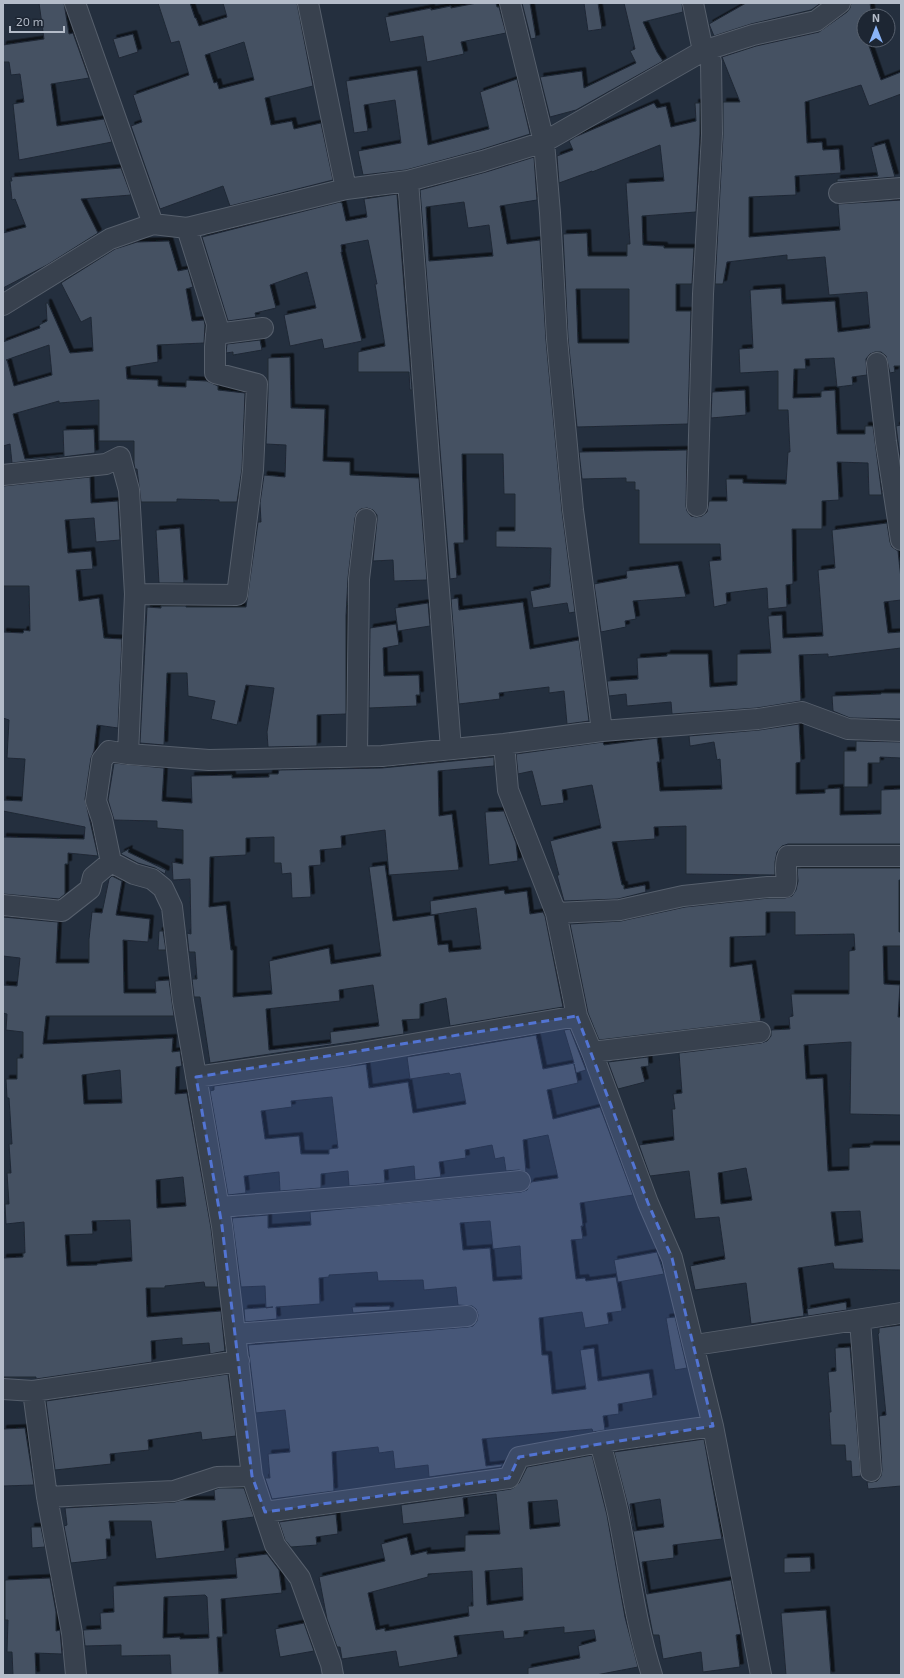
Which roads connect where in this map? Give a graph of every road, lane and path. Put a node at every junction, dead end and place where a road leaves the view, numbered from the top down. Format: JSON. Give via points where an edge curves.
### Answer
{"nodes":[{"id":1,"x":75,"y":3,"type":"edge"},
{"id":2,"x":308,"y":3,"type":"edge"},
{"id":3,"x":510,"y":3,"type":"edge"},
{"id":4,"x":693,"y":3,"type":"edge"},
{"id":5,"x":840,"y":3,"type":"edge"},
{"id":6,"x":703,"y":51,"type":"junction"},
{"id":7,"x":544,"y":142,"type":"junction"},
{"id":8,"x":408,"y":181,"type":"junction"},
{"id":9,"x":901,"y":188,"type":"edge"},
{"id":10,"x":346,"y":189,"type":"junction"},
{"id":11,"x":839,"y":193,"type":"dead end"},
{"id":12,"x":153,"y":224,"type":"junction"},
{"id":13,"x":187,"y":228,"type":"junction"},
{"id":14,"x":3,"y":306,"type":"edge"},
{"id":15,"x":263,"y":328,"type":"dead end"},
{"id":16,"x":216,"y":334,"type":"junction"},
{"id":17,"x":878,"y":363,"type":"dead end"},
{"id":18,"x":3,"y":475,"type":"edge"},
{"id":19,"x":697,"y":506,"type":"dead end"},
{"id":20,"x":366,"y":519,"type":"dead end"},
{"id":21,"x":901,"y":540,"type":"edge"},
{"id":22,"x":135,"y":594,"type":"junction"},
{"id":23,"x":602,"y":731,"type":"junction"},
{"id":24,"x":901,"y":731,"type":"edge"},
{"id":25,"x":504,"y":744,"type":"junction"},
{"id":26,"x":451,"y":749,"type":"junction"},
{"id":27,"x":128,"y":754,"type":"junction"},
{"id":28,"x":357,"y":756,"type":"junction"},
{"id":29,"x":901,"y":856,"type":"edge"},
{"id":30,"x":111,"y":862,"type":"junction"},
{"id":31,"x":3,"y":905,"type":"edge"},
{"id":32,"x":556,"y":913,"type":"junction"},
{"id":33,"x":577,"y":1016,"type":"junction"},
{"id":34,"x":760,"y":1032,"type":"dead end"},
{"id":35,"x":592,"y":1052,"type":"junction"},
{"id":36,"x":196,"y":1077,"type":"junction"},
{"id":37,"x":520,"y":1181,"type":"dead end"},
{"id":38,"x":219,"y":1206,"type":"junction"},
{"id":39,"x":901,"y":1313,"type":"edge"},
{"id":40,"x":467,"y":1316,"type":"dead end"},
{"id":41,"x":860,"y":1320,"type":"junction"},
{"id":42,"x":235,"y":1334,"type":"junction"},
{"id":43,"x":695,"y":1345,"type":"junction"},
{"id":44,"x":239,"y":1361,"type":"junction"},
{"id":45,"x":3,"y":1389,"type":"edge"},
{"id":46,"x":33,"y":1391,"type":"junction"},
{"id":47,"x":714,"y":1426,"type":"junction"},
{"id":48,"x":600,"y":1442,"type":"junction"},
{"id":49,"x":871,"y":1471,"type":"dead end"},
{"id":50,"x":252,"y":1476,"type":"junction"},
{"id":51,"x":47,"y":1497,"type":"junction"},
{"id":52,"x":265,"y":1512,"type":"junction"},
{"id":53,"x":76,"y":1675,"type":"edge"},
{"id":54,"x":333,"y":1675,"type":"edge"},
{"id":55,"x":652,"y":1675,"type":"edge"},
{"id":56,"x":761,"y":1675,"type":"edge"}],
"edges":[{"from":1,"to":12,"type":"street"},
{"from":2,"to":10,"type":"street"},
{"from":3,"to":7,"type":"street"},
{"from":4,"to":6,"type":"street"},
{"from":5,"to":6,"type":"street","via":[[816,21]]},
{"from":6,"to":7,"type":"street"},
{"from":6,"to":19,"type":"street","via":[[711,61],[712,134],[703,294]]},
{"from":7,"to":8,"type":"street"},
{"from":7,"to":23,"type":"street","via":[[557,339],[573,510]]},
{"from":8,"to":10,"type":"street"},
{"from":8,"to":26,"type":"street"},
{"from":9,"to":11,"type":"street"},
{"from":10,"to":13,"type":"street"},
{"from":12,"to":13,"type":"street"},
{"from":12,"to":14,"type":"street","via":[[110,239]]},
{"from":13,"to":16,"type":"street","via":[[217,324]]},
{"from":15,"to":16,"type":"street"},
{"from":16,"to":22,"type":"street","via":[[215,373],[257,384],[253,470],[237,595]]},
{"from":17,"to":21,"type":"street","via":[[886,442]]},
{"from":18,"to":22,"type":"street","via":[[106,464],[120,457],[129,490]]},
{"from":20,"to":28,"type":"street","via":[[359,579]]},
{"from":22,"to":27,"type":"street"},
{"from":23,"to":24,"type":"street","via":[[758,719],[802,712],[848,729]]},
{"from":23,"to":25,"type":"street"},
{"from":25,"to":26,"type":"street"},
{"from":25,"to":32,"type":"street","via":[[508,790]]},
{"from":26,"to":28,"type":"street"},
{"from":27,"to":28,"type":"street","via":[[209,760]]},
{"from":27,"to":30,"type":"street","via":[[109,751],[102,760],[96,800]]},
{"from":29,"to":32,"type":"street","via":[[788,856],[785,862],[788,880],[785,888],[683,896],[620,910]]},
{"from":30,"to":31,"type":"street","via":[[94,876],[90,889],[62,911]]},
{"from":30,"to":36,"type":"street","via":[[152,880],[163,888],[172,907],[183,1001]]},
{"from":32,"to":33,"type":"street"},
{"from":33,"to":35,"type":"street"},
{"from":33,"to":36,"type":"street","via":[[349,1055]]},
{"from":34,"to":35,"type":"street"},
{"from":35,"to":43,"type":"street","via":[[648,1203],[672,1258]]},
{"from":36,"to":38,"type":"street"},
{"from":37,"to":38,"type":"street","via":[[378,1195]]},
{"from":38,"to":42,"type":"street"},
{"from":39,"to":41,"type":"street"},
{"from":40,"to":42,"type":"street"},
{"from":41,"to":43,"type":"street"},
{"from":41,"to":49,"type":"street"},
{"from":42,"to":44,"type":"street"},
{"from":43,"to":47,"type":"street"},
{"from":44,"to":46,"type":"street"},
{"from":44,"to":50,"type":"street"},
{"from":45,"to":46,"type":"street"},
{"from":46,"to":51,"type":"street"},
{"from":47,"to":48,"type":"street"},
{"from":47,"to":56,"type":"street"},
{"from":48,"to":52,"type":"street","via":[[518,1457],[509,1478]]},
{"from":48,"to":55,"type":"street","via":[[618,1513],[633,1602]]},
{"from":50,"to":51,"type":"street","via":[[217,1477],[174,1491]]},
{"from":50,"to":52,"type":"street"},
{"from":51,"to":53,"type":"street","via":[[72,1633]]},
{"from":52,"to":54,"type":"street","via":[[275,1545],[300,1578]]}]}
